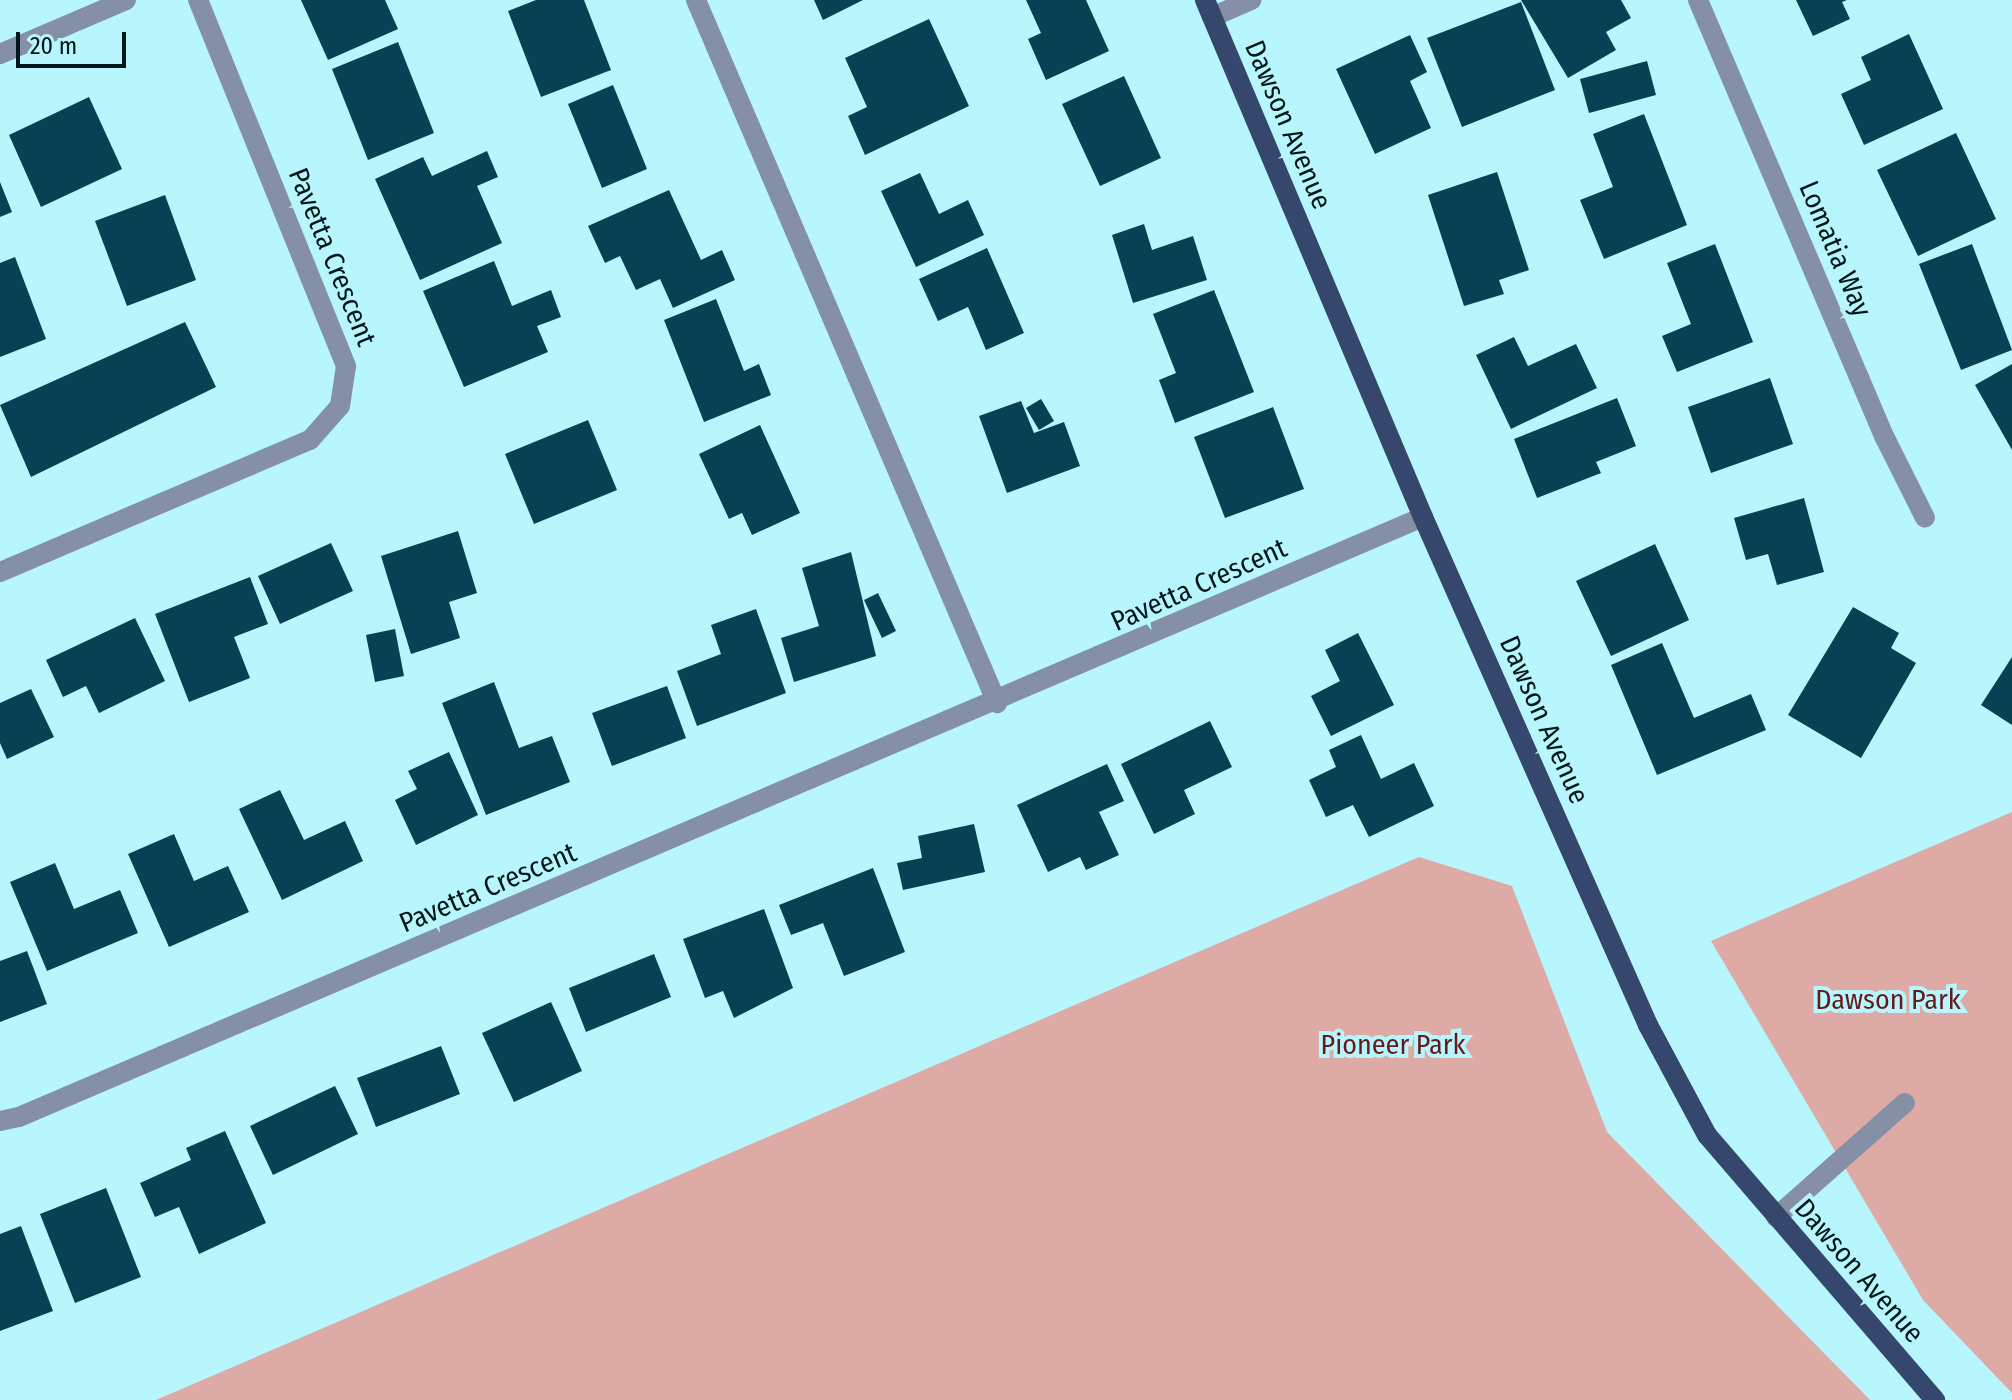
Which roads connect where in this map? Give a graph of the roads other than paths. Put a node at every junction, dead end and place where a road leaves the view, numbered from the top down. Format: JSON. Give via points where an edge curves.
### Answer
{"nodes":[{"id":1,"x":126,"y":0,"type":"edge"},
{"id":2,"x":198,"y":0,"type":"edge"},
{"id":3,"x":696,"y":0,"type":"edge"},
{"id":4,"x":1251,"y":0,"type":"edge"},
{"id":5,"x":1698,"y":0,"type":"edge"},
{"id":6,"x":1209,"y":8,"type":"edge"},
{"id":7,"x":0,"y":54,"type":"edge"},
{"id":8,"x":1423,"y":517,"type":"junction"},
{"id":9,"x":1925,"y":518,"type":"dead end"},
{"id":10,"x":0,"y":572,"type":"edge"},
{"id":11,"x":997,"y":703,"type":"junction"},
{"id":12,"x":1905,"y":1103,"type":"dead end"},
{"id":13,"x":0,"y":1121,"type":"edge"},
{"id":14,"x":1776,"y":1217,"type":"junction"},
{"id":15,"x":1935,"y":1400,"type":"edge"}],
"edges":[{"from":1,"to":7,"type":"street"},
{"from":2,"to":10,"type":"street","name":"Pavetta Crescent","via":[[346,366],[340,406],[310,440]]},
{"from":3,"to":11,"type":"street"},
{"from":4,"to":6,"type":"street"},
{"from":5,"to":9,"type":"street","name":"Lomatia Way","via":[[1885,438]]},
{"from":6,"to":8,"type":"main road","name":"Dawson Avenue"},
{"from":8,"to":11,"type":"street","name":"Pavetta Crescent"},
{"from":8,"to":14,"type":"main road","name":"Dawson Avenue","via":[[1648,1025],[1707,1135]]},
{"from":11,"to":13,"type":"street","name":"Pavetta Crescent"},
{"from":12,"to":14,"type":"street"},
{"from":14,"to":15,"type":"main road","name":"Dawson Avenue"}]}
